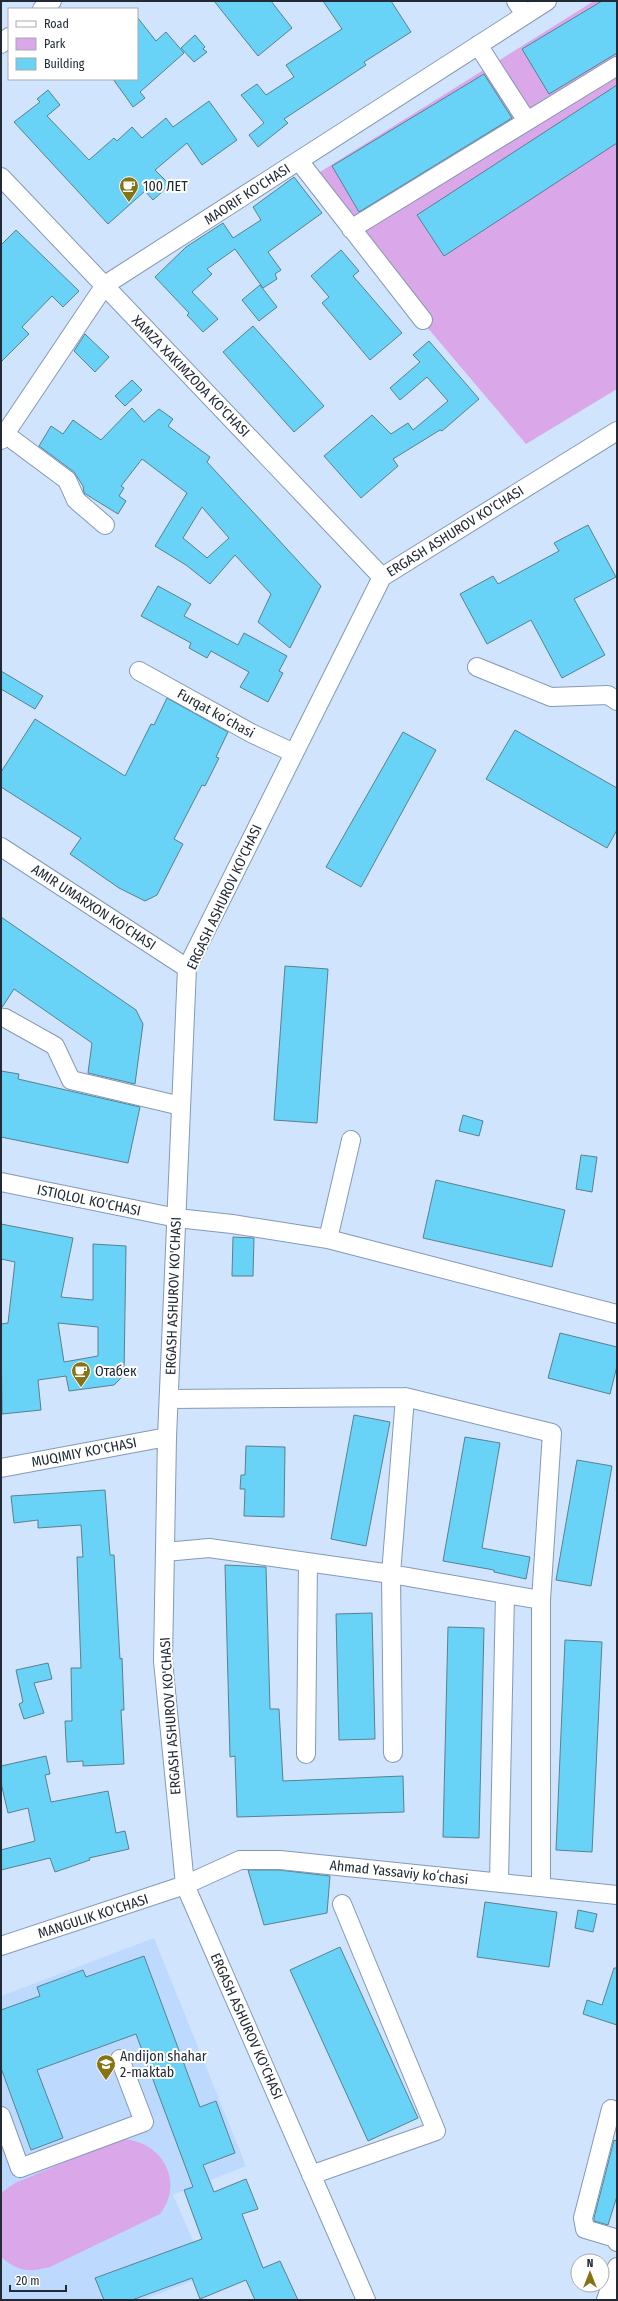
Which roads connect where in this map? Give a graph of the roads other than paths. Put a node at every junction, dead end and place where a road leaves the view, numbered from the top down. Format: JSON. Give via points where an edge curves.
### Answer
{"nodes":[{"id":1,"x":52,"y":1,"type":"edge"},
{"id":2,"x":546,"y":1,"type":"edge"},
{"id":3,"x":43,"y":8,"type":"edge"},
{"id":4,"x":520,"y":8,"type":"edge"},
{"id":5,"x":478,"y":45,"type":"junction"},
{"id":6,"x":617,"y":66,"type":"edge"},
{"id":7,"x":527,"y":121,"type":"junction"},
{"id":8,"x":298,"y":161,"type":"junction"},
{"id":9,"x":1,"y":177,"type":"edge"},
{"id":10,"x":351,"y":229,"type":"junction"},
{"id":11,"x":105,"y":286,"type":"junction"},
{"id":12,"x":423,"y":320,"type":"dead end"},
{"id":13,"x":617,"y":431,"type":"edge"},
{"id":14,"x":3,"y":437,"type":"edge"},
{"id":15,"x":105,"y":524,"type":"dead end"},
{"id":16,"x":382,"y":576,"type":"junction"},
{"id":17,"x":477,"y":667,"type":"dead end"},
{"id":18,"x":139,"y":671,"type":"dead end"},
{"id":19,"x":617,"y":700,"type":"edge"},
{"id":20,"x":294,"y":753,"type":"junction"},
{"id":21,"x":1,"y":847,"type":"edge"},
{"id":22,"x":187,"y":968,"type":"junction"},
{"id":23,"x":5,"y":1018,"type":"dead end"},
{"id":24,"x":182,"y":1106,"type":"junction"},
{"id":25,"x":351,"y":1140,"type":"dead end"},
{"id":26,"x":1,"y":1182,"type":"edge"},
{"id":27,"x":177,"y":1218,"type":"junction"},
{"id":28,"x":328,"y":1239,"type":"junction"},
{"id":29,"x":617,"y":1314,"type":"edge"},
{"id":30,"x":405,"y":1397,"type":"junction"},
{"id":31,"x":169,"y":1399,"type":"junction"},
{"id":32,"x":168,"y":1437,"type":"junction"},
{"id":33,"x":1,"y":1468,"type":"edge"},
{"id":34,"x":165,"y":1552,"type":"junction"},
{"id":35,"x":308,"y":1562,"type":"junction"},
{"id":36,"x":391,"y":1574,"type":"junction"},
{"id":37,"x":505,"y":1594,"type":"junction"},
{"id":38,"x":541,"y":1600,"type":"junction"},
{"id":39,"x":393,"y":1753,"type":"dead end"},
{"id":40,"x":306,"y":1754,"type":"dead end"},
{"id":41,"x":499,"y":1882,"type":"junction"},
{"id":42,"x":185,"y":1885,"type":"junction"},
{"id":43,"x":541,"y":1886,"type":"junction"},
{"id":44,"x":617,"y":1895,"type":"edge"},
{"id":45,"x":342,"y":1904,"type":"dead end"},
{"id":46,"x":1,"y":1946,"type":"edge"},
{"id":47,"x":120,"y":2059,"type":"dead end"},
{"id":48,"x":611,"y":2109,"type":"dead end"},
{"id":49,"x":1,"y":2116,"type":"edge"},
{"id":50,"x":311,"y":2175,"type":"junction"},
{"id":51,"x":617,"y":2242,"type":"edge"},
{"id":52,"x":617,"y":2267,"type":"edge"},
{"id":53,"x":366,"y":2300,"type":"edge"},
{"id":54,"x":606,"y":2300,"type":"edge"}],
"edges":[{"from":1,"to":3,"type":"street"},
{"from":2,"to":4,"type":"street","name":"MAORIF KO'CHASI"},
{"from":4,"to":5,"type":"street","name":"MAORIF KO'CHASI"},
{"from":5,"to":7,"type":"street"},
{"from":5,"to":8,"type":"street","name":"MAORIF KO'CHASI"},
{"from":6,"to":7,"type":"street"},
{"from":7,"to":10,"type":"street"},
{"from":8,"to":10,"type":"street"},
{"from":8,"to":11,"type":"street","name":"MAORIF KO'CHASI"},
{"from":9,"to":11,"type":"street","name":"XAMZA XAKIMZODA KO'CHASI"},
{"from":10,"to":12,"type":"street"},
{"from":11,"to":14,"type":"street","name":"MAORIF KO'CHASI"},
{"from":11,"to":16,"type":"street","name":"XAMZA XAKIMZODA KO'CHASI"},
{"from":13,"to":16,"type":"street","name":"ERGASH ASHUROV KO'CHASI"},
{"from":14,"to":15,"type":"street","via":[[67,480],[76,500]]},
{"from":16,"to":20,"type":"street","name":"ERGASH ASHUROV KO'CHASI"},
{"from":17,"to":19,"type":"street","via":[[551,696],[608,695]]},
{"from":18,"to":20,"type":"street","name":"Furqat koʻchasi","via":[[252,734]]},
{"from":20,"to":22,"type":"street","name":"ERGASH ASHUROV KO'CHASI"},
{"from":21,"to":22,"type":"street","name":"AMIR UMARXON KO'CHASI"},
{"from":22,"to":24,"type":"street","name":"ERGASH ASHUROV KO'CHASI"},
{"from":23,"to":24,"type":"street","via":[[55,1046],[71,1080]]},
{"from":24,"to":27,"type":"street","name":"ERGASH ASHUROV KO'CHASI"},
{"from":25,"to":28,"type":"street"},
{"from":26,"to":27,"type":"street","name":"ISTIQLOL KO'CHASI"},
{"from":27,"to":28,"type":"street","name":"ISTIQLOL KO'CHASI"},
{"from":27,"to":31,"type":"street","name":"ERGASH ASHUROV KO'CHASI"},
{"from":28,"to":29,"type":"street","name":"ISTIQLOL KO'CHASI"},
{"from":30,"to":31,"type":"street"},
{"from":30,"to":36,"type":"street"},
{"from":30,"to":38,"type":"street","via":[[552,1432]]},
{"from":31,"to":32,"type":"street","name":"ERGASH ASHUROV KO'CHASI"},
{"from":32,"to":33,"type":"street","name":"MUQIMIY KO'CHASI"},
{"from":32,"to":34,"type":"street","name":"ERGASH ASHUROV KO'CHASI"},
{"from":34,"to":35,"type":"street","via":[[209,1548]]},
{"from":34,"to":42,"type":"street","name":"ERGASH ASHUROV KO'CHASI","via":[[163,1661]]},
{"from":35,"to":36,"type":"street"},
{"from":35,"to":40,"type":"street"},
{"from":36,"to":37,"type":"street"},
{"from":36,"to":39,"type":"street"},
{"from":37,"to":38,"type":"street"},
{"from":37,"to":41,"type":"street"},
{"from":38,"to":43,"type":"street"},
{"from":41,"to":42,"type":"street","name":"Ahmad Yassaviy koʻchasi","via":[[280,1860],[240,1860]]},
{"from":41,"to":43,"type":"street","name":"Ahmad Yassaviy koʻchasi"},
{"from":42,"to":46,"type":"street","name":"MANGULIK KO'CHASI"},
{"from":42,"to":50,"type":"street","name":"ERGASH ASHUROV KO'CHASI"},
{"from":43,"to":44,"type":"street","name":"Ahmad Yassaviy koʻchasi"},
{"from":45,"to":50,"type":"street","via":[[436,2131]]},
{"from":47,"to":49,"type":"street","via":[[144,2122],[20,2168]]},
{"from":48,"to":51,"type":"street","via":[[583,2218],[585,2229],[615,2238]]},
{"from":50,"to":53,"type":"street","name":"ERGASH ASHUROV KO'CHASI"},
{"from":52,"to":54,"type":"street"}]}
